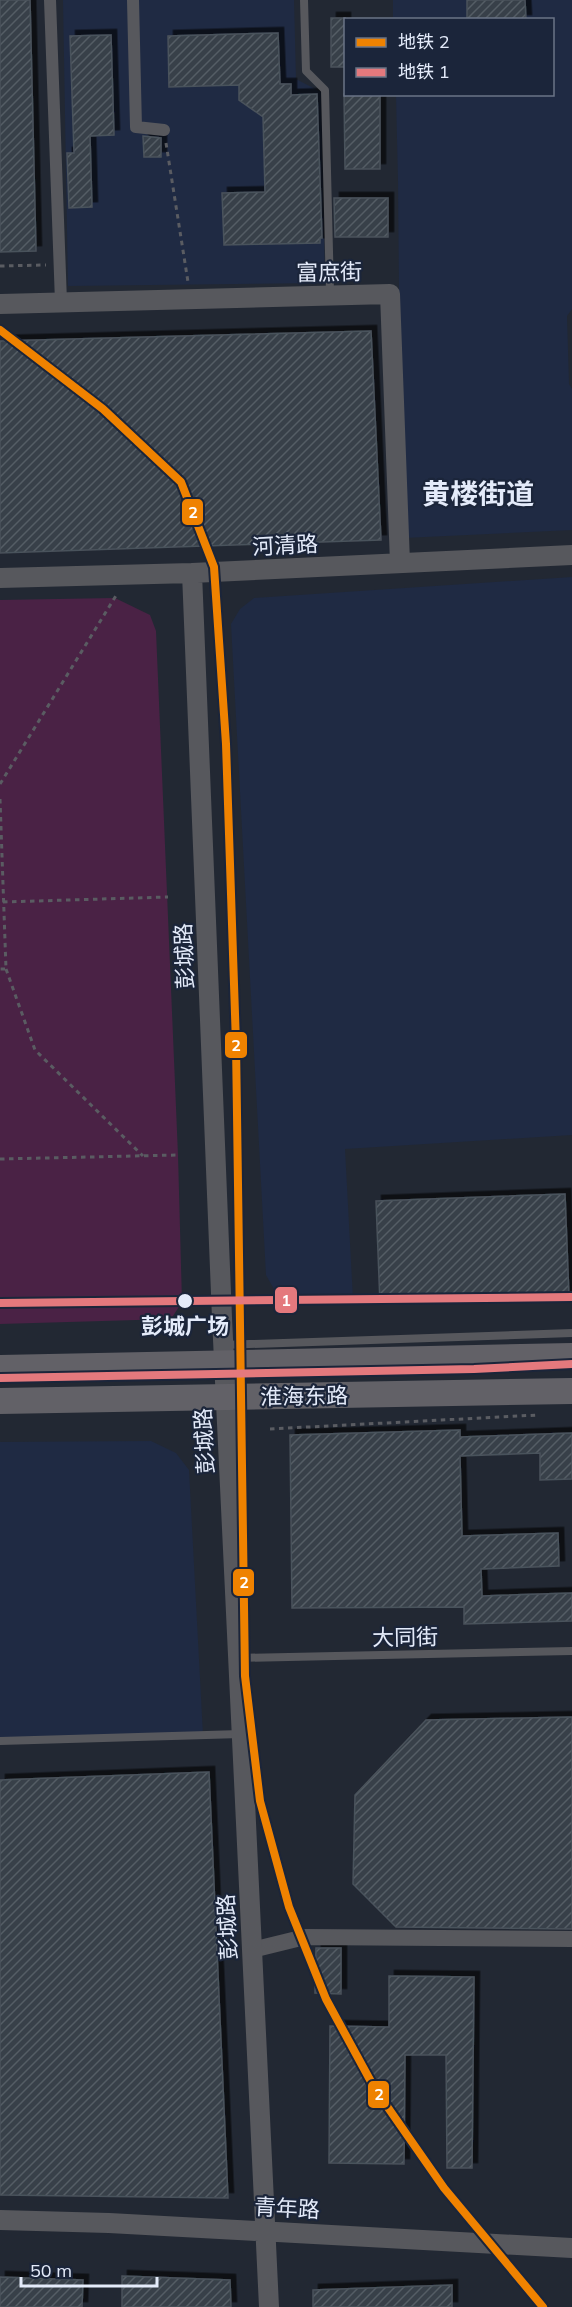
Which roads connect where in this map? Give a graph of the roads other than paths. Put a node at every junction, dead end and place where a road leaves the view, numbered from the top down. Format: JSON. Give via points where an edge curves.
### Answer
{"nodes":[{"id":1,"x":50,"y":0,"type":"edge"},
{"id":2,"x":133,"y":0,"type":"edge"},
{"id":3,"x":304,"y":0,"type":"edge"},
{"id":4,"x":164,"y":130,"type":"road end"},
{"id":5,"x":330,"y":292,"type":"dead end"},
{"id":6,"x":61,"y":302,"type":"junction"},
{"id":7,"x":0,"y":304,"type":"edge"},
{"id":8,"x":572,"y":555,"type":"edge"},
{"id":9,"x":400,"y":563,"type":"junction"},
{"id":10,"x":192,"y":573,"type":"junction"},
{"id":11,"x":0,"y":578,"type":"edge"},
{"id":12,"x":572,"y":1333,"type":"edge"},
{"id":13,"x":224,"y":1354,"type":"junction"},
{"id":14,"x":572,"y":1356,"type":"edge"},
{"id":15,"x":0,"y":1368,"type":"edge"},
{"id":16,"x":572,"y":1391,"type":"edge"},
{"id":17,"x":226,"y":1397,"type":"junction"},
{"id":18,"x":0,"y":1401,"type":"edge"},
{"id":19,"x":572,"y":1651,"type":"edge"},
{"id":20,"x":238,"y":1658,"type":"junction"},
{"id":21,"x":242,"y":1734,"type":"junction"},
{"id":22,"x":0,"y":1741,"type":"edge"},
{"id":23,"x":572,"y":1939,"type":"edge"},
{"id":24,"x":252,"y":1950,"type":"junction"},
{"id":25,"x":0,"y":2220,"type":"edge"},
{"id":26,"x":266,"y":2231,"type":"junction"},
{"id":27,"x":572,"y":2248,"type":"edge"},
{"id":28,"x":269,"y":2307,"type":"edge"}],
"edges":[{"from":1,"to":6,"type":"street"},
{"from":2,"to":4,"type":"street","via":[[136,127]]},
{"from":3,"to":5,"type":"lane","via":[[306,71],[325,90]]},
{"from":6,"to":7,"type":"street","name":"富庶街"},
{"from":6,"to":9,"type":"street","name":"富庶街","via":[[390,294]]},
{"from":8,"to":9,"type":"street","name":"河清路"},
{"from":9,"to":10,"type":"street","name":"河清路"},
{"from":10,"to":11,"type":"street","name":"河清路"},
{"from":10,"to":13,"type":"street","name":"彭城路"},
{"from":12,"to":13,"type":"lane"},
{"from":13,"to":14,"type":"main road","name":"淮海东路"},
{"from":13,"to":15,"type":"main road","name":"淮海东路"},
{"from":13,"to":17,"type":"street","name":"彭城路"},
{"from":16,"to":17,"type":"main road","name":"淮海东路"},
{"from":17,"to":18,"type":"main road","name":"淮海东路"},
{"from":17,"to":20,"type":"street","name":"彭城路"},
{"from":19,"to":20,"type":"lane","name":"大同街"},
{"from":20,"to":21,"type":"street","name":"彭城路"},
{"from":21,"to":22,"type":"lane"},
{"from":21,"to":24,"type":"street","name":"彭城路"},
{"from":23,"to":24,"type":"street","via":[[305,1937]]},
{"from":24,"to":26,"type":"street","name":"彭城路"},
{"from":25,"to":26,"type":"street","name":"青年路"},
{"from":26,"to":27,"type":"street","name":"青年路"},
{"from":26,"to":28,"type":"street","name":"彭城路"}]}
